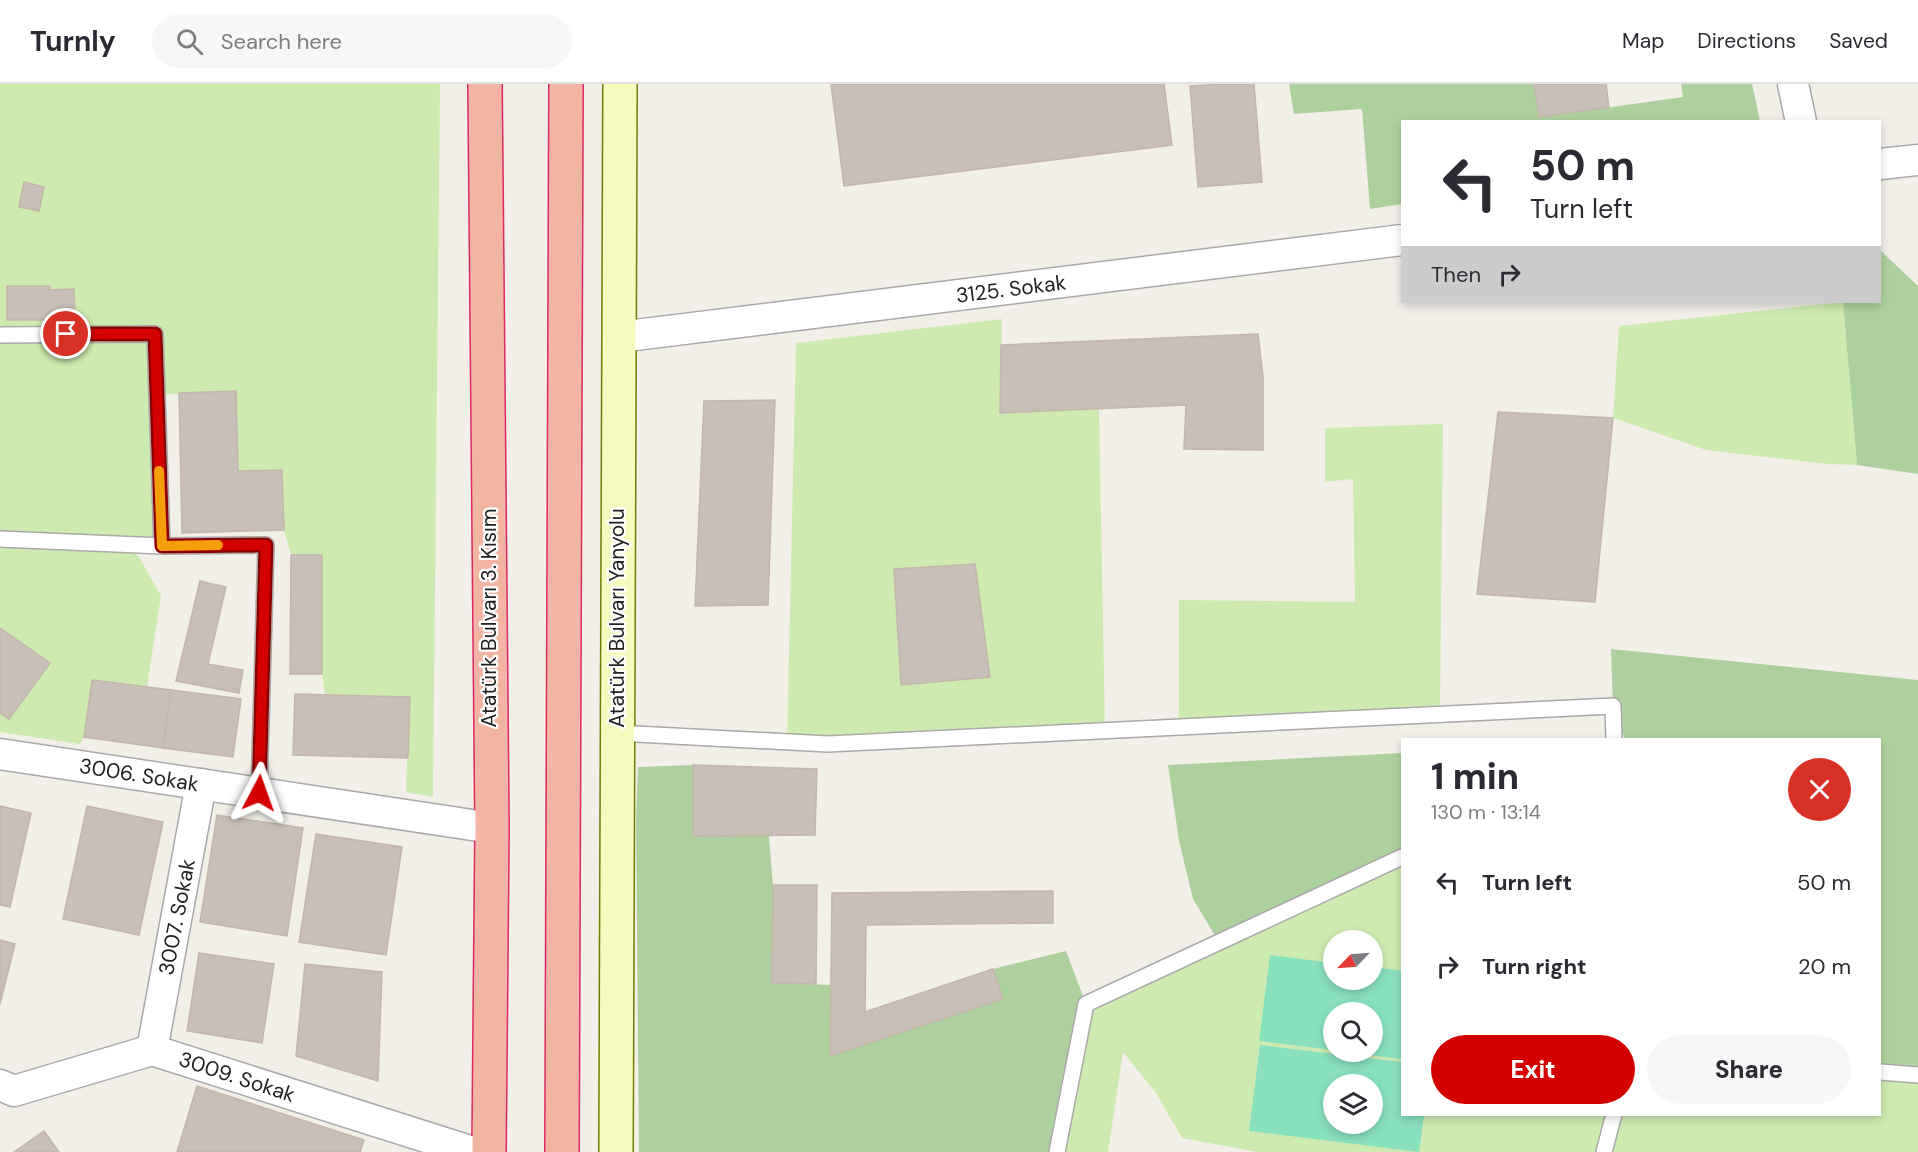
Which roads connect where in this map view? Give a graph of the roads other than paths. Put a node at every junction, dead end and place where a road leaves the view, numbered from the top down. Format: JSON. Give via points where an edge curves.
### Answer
{"nodes":[{"id":1,"x":484,"y":84,"type":"edge"},
{"id":2,"x":566,"y":84,"type":"edge"},
{"id":3,"x":620,"y":84,"type":"edge"},
{"id":4,"x":1793,"y":84,"type":"edge"},
{"id":5,"x":1801,"y":120,"type":"edge"},
{"id":6,"x":1918,"y":160,"type":"edge"},
{"id":7,"x":1881,"y":164,"type":"edge"},
{"id":8,"x":1401,"y":240,"type":"edge"},
{"id":9,"x":0,"y":335,"type":"edge"},
{"id":10,"x":619,"y":337,"type":"junction"},
{"id":11,"x":0,"y":539,"type":"edge"},
{"id":12,"x":162,"y":546,"type":"junction"},
{"id":13,"x":617,"y":733,"type":"junction"},
{"id":14,"x":1614,"y":738,"type":"edge"},
{"id":15,"x":0,"y":754,"type":"edge"},
{"id":16,"x":201,"y":784,"type":"junction"},
{"id":17,"x":259,"y":793,"type":"junction"},
{"id":18,"x":492,"y":828,"type":"junction"},
{"id":19,"x":1401,"y":857,"type":"edge"},
{"id":20,"x":152,"y":1050,"type":"junction"},
{"id":21,"x":1881,"y":1072,"type":"edge"},
{"id":22,"x":1918,"y":1075,"type":"edge"},
{"id":23,"x":0,"y":1085,"type":"edge"},
{"id":24,"x":1613,"y":1116,"type":"edge"},
{"id":25,"x":473,"y":1152,"type":"edge"},
{"id":26,"x":489,"y":1152,"type":"edge"},
{"id":27,"x":562,"y":1152,"type":"edge"},
{"id":28,"x":616,"y":1152,"type":"edge"},
{"id":29,"x":1057,"y":1152,"type":"edge"},
{"id":30,"x":1604,"y":1152,"type":"edge"}],
"edges":[{"from":1,"to":18,"type":"highway","name":"Atatürk Bulvarı 3. Kısım"},
{"from":2,"to":27,"type":"highway"},
{"from":3,"to":10,"type":"main road","name":"Atatürk Bulvarı Yanyolu"},
{"from":4,"to":5,"type":"street"},
{"from":6,"to":7,"type":"street"},
{"from":8,"to":10,"type":"street","name":"3125. Sokak"},
{"from":9,"to":12,"type":"lane","via":[[155,334]]},
{"from":10,"to":13,"type":"main road","name":"Atatürk Bulvarı Yanyolu"},
{"from":11,"to":12,"type":"lane"},
{"from":12,"to":17,"type":"lane","via":[[266,545]]},
{"from":13,"to":14,"type":"lane","via":[[828,744],[1613,706]]},
{"from":13,"to":28,"type":"main road","name":"Atatürk Bulvarı Yanyolu"},
{"from":15,"to":16,"type":"street","name":"3006. Sokak"},
{"from":16,"to":17,"type":"street","name":"3006. Sokak"},
{"from":16,"to":20,"type":"street","name":"3007. Sokak"},
{"from":17,"to":18,"type":"street","name":"3006. Sokak"},
{"from":18,"to":26,"type":"highway","name":"Atatürk Bulvarı 3. Kısım"},
{"from":19,"to":29,"type":"lane","via":[[1086,1004]]},
{"from":20,"to":23,"type":"street","name":"3009. Sokak","via":[[14,1090]]},
{"from":20,"to":25,"type":"street","name":"3009. Sokak"},
{"from":21,"to":22,"type":"lane"},
{"from":24,"to":30,"type":"lane"}]}
